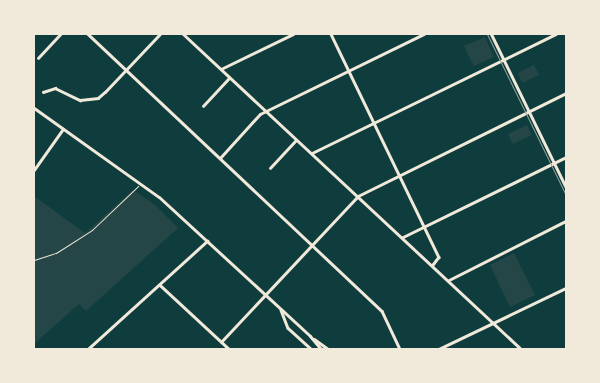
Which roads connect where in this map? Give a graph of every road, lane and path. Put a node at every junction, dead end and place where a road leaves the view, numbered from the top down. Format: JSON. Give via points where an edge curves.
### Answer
{"nodes":[{"id":1,"x":60,"y":34,"type":"edge"},
{"id":2,"x":88,"y":34,"type":"edge"},
{"id":3,"x":160,"y":34,"type":"edge"},
{"id":4,"x":183,"y":34,"type":"edge"},
{"id":5,"x":293,"y":34,"type":"edge"},
{"id":6,"x":331,"y":34,"type":"edge"},
{"id":7,"x":424,"y":34,"type":"edge"},
{"id":8,"x":491,"y":34,"type":"edge"},
{"id":9,"x":556,"y":34,"type":"edge"},
{"id":10,"x":38,"y":58,"type":"dead end"},
{"id":11,"x":503,"y":59,"type":"junction"},
{"id":12,"x":221,"y":69,"type":"junction"},
{"id":13,"x":126,"y":70,"type":"junction"},
{"id":14,"x":349,"y":71,"type":"junction"},
{"id":15,"x":230,"y":77,"type":"junction"},
{"id":16,"x":43,"y":92,"type":"dead end"},
{"id":17,"x":566,"y":93,"type":"edge"},
{"id":18,"x":203,"y":106,"type":"dead end"},
{"id":19,"x":34,"y":108,"type":"edge"},
{"id":20,"x":266,"y":111,"type":"junction"},
{"id":21,"x":528,"y":111,"type":"junction"},
{"id":22,"x":374,"y":122,"type":"junction"},
{"id":23,"x":64,"y":129,"type":"junction"},
{"id":24,"x":297,"y":139,"type":"junction"},
{"id":25,"x":312,"y":153,"type":"junction"},
{"id":26,"x":566,"y":157,"type":"edge"},
{"id":27,"x":220,"y":158,"type":"junction"},
{"id":28,"x":554,"y":163,"type":"junction"},
{"id":29,"x":270,"y":168,"type":"dead end"},
{"id":30,"x":34,"y":170,"type":"edge"},
{"id":31,"x":400,"y":174,"type":"junction"},
{"id":32,"x":140,"y":183,"type":"junction"},
{"id":33,"x":566,"y":188,"type":"edge"},
{"id":34,"x":358,"y":196,"type":"junction"},
{"id":35,"x":566,"y":222,"type":"edge"},
{"id":36,"x":425,"y":226,"type":"junction"},
{"id":37,"x":403,"y":237,"type":"junction"},
{"id":38,"x":207,"y":241,"type":"junction"},
{"id":39,"x":312,"y":244,"type":"junction"},
{"id":40,"x":34,"y":260,"type":"edge"},
{"id":41,"x":433,"y":265,"type":"junction"},
{"id":42,"x":449,"y":280,"type":"junction"},
{"id":43,"x":160,"y":285,"type":"junction"},
{"id":44,"x":566,"y":288,"type":"edge"},
{"id":45,"x":265,"y":294,"type":"junction"},
{"id":46,"x":281,"y":310,"type":"junction"},
{"id":47,"x":494,"y":323,"type":"junction"},
{"id":48,"x":310,"y":336,"type":"junction"},
{"id":49,"x":221,"y":342,"type":"junction"},
{"id":50,"x":88,"y":349,"type":"edge"},
{"id":51,"x":229,"y":349,"type":"edge"},
{"id":52,"x":311,"y":349,"type":"edge"},
{"id":53,"x":321,"y":349,"type":"edge"},
{"id":54,"x":328,"y":349,"type":"edge"},
{"id":55,"x":400,"y":349,"type":"edge"},
{"id":56,"x":439,"y":349,"type":"edge"},
{"id":57,"x":521,"y":349,"type":"edge"}],
"edges":[{"from":1,"to":10,"type":"street"},
{"from":2,"to":13,"type":"street"},
{"from":3,"to":13,"type":"street"},
{"from":4,"to":12,"type":"main road"},
{"from":5,"to":12,"type":"street"},
{"from":6,"to":14,"type":"street"},
{"from":7,"to":14,"type":"street"},
{"from":8,"to":11,"type":"main road"},
{"from":9,"to":11,"type":"street"},
{"from":11,"to":21,"type":"main road"},
{"from":11,"to":22,"type":"street"},
{"from":12,"to":15,"type":"main road"},
{"from":13,"to":16,"type":"street","via":[[93,100],[72,98],[59,88]]},
{"from":13,"to":27,"type":"street"},
{"from":14,"to":20,"type":"street"},
{"from":14,"to":22,"type":"street"},
{"from":15,"to":18,"type":"street"},
{"from":15,"to":20,"type":"main road"},
{"from":17,"to":21,"type":"street"},
{"from":19,"to":23,"type":"main road"},
{"from":20,"to":24,"type":"main road"},
{"from":20,"to":27,"type":"street"},
{"from":21,"to":28,"type":"main road"},
{"from":21,"to":31,"type":"street"},
{"from":22,"to":25,"type":"street"},
{"from":22,"to":31,"type":"street"},
{"from":23,"to":30,"type":"street"},
{"from":23,"to":32,"type":"main road"},
{"from":24,"to":25,"type":"main road"},
{"from":24,"to":29,"type":"street"},
{"from":25,"to":34,"type":"main road"},
{"from":26,"to":28,"type":"street"},
{"from":27,"to":39,"type":"street"},
{"from":28,"to":33,"type":"main road"},
{"from":28,"to":36,"type":"street"},
{"from":31,"to":34,"type":"street"},
{"from":31,"to":36,"type":"street"},
{"from":32,"to":38,"type":"main road"},
{"from":32,"to":40,"type":"path","via":[[92,230],[56,253]]},
{"from":34,"to":37,"type":"main road"},
{"from":34,"to":39,"type":"street"},
{"from":35,"to":42,"type":"street"},
{"from":36,"to":37,"type":"street"},
{"from":36,"to":41,"type":"street","via":[[440,257]]},
{"from":37,"to":41,"type":"main road"},
{"from":38,"to":43,"type":"street"},
{"from":38,"to":45,"type":"main road"},
{"from":39,"to":45,"type":"street"},
{"from":39,"to":55,"type":"street","via":[[382,311]]},
{"from":41,"to":42,"type":"main road"},
{"from":42,"to":47,"type":"main road"},
{"from":43,"to":49,"type":"street"},
{"from":43,"to":50,"type":"street"},
{"from":44,"to":47,"type":"street"},
{"from":45,"to":46,"type":"main road"},
{"from":45,"to":49,"type":"street"},
{"from":46,"to":48,"type":"main road"},
{"from":46,"to":52,"type":"street","via":[[288,328]]},
{"from":47,"to":56,"type":"street"},
{"from":47,"to":57,"type":"main road"},
{"from":48,"to":53,"type":"main road"},
{"from":48,"to":54,"type":"main road"},
{"from":49,"to":51,"type":"street"}]}
